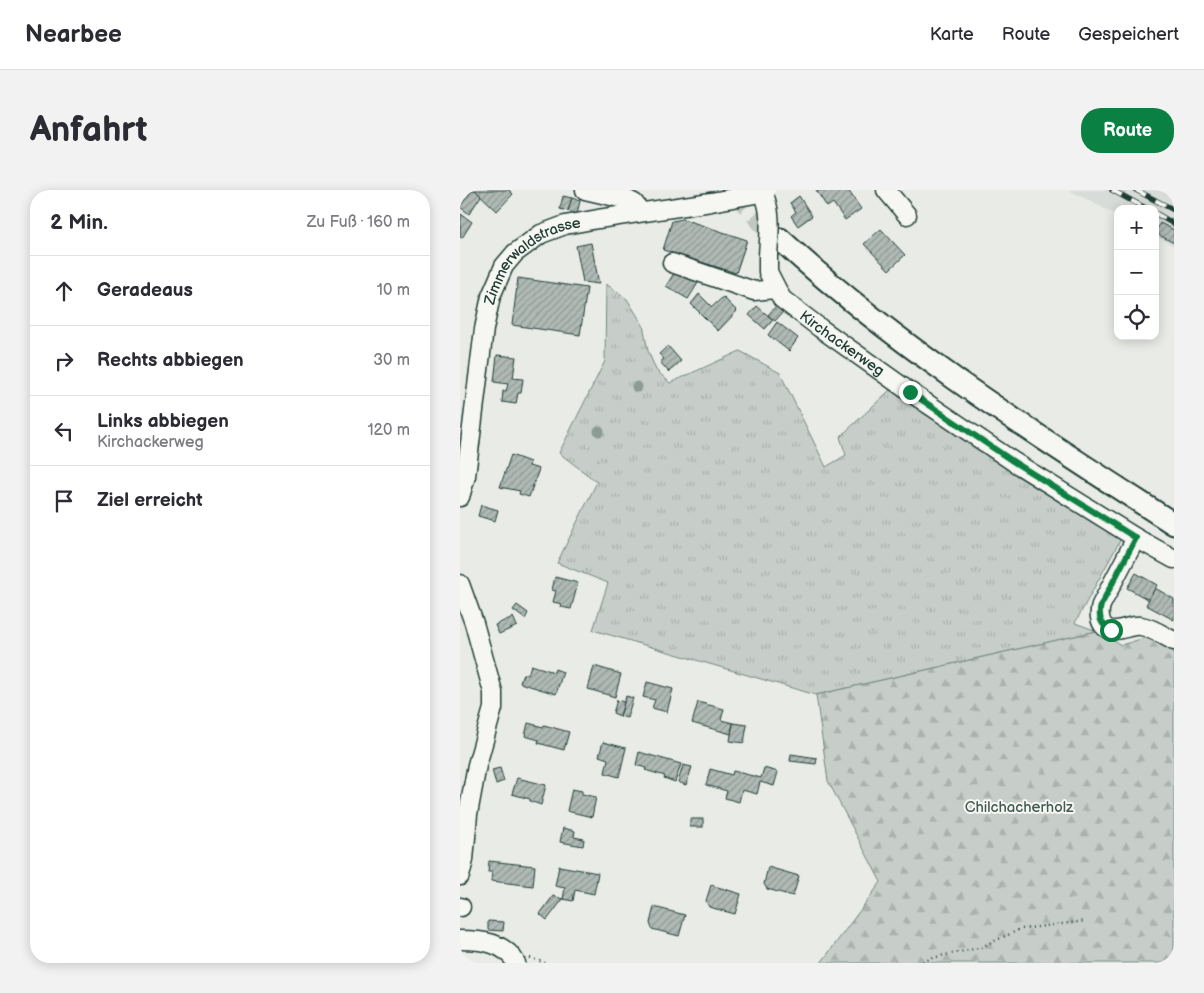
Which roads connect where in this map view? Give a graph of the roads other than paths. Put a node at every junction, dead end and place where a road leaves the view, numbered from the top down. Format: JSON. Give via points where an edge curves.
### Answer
{"nodes":[{"id":1,"x":585,"y":190,"type":"edge"},
{"id":2,"x":886,"y":190,"type":"edge"},
{"id":3,"x":767,"y":192,"type":"edge"},
{"id":4,"x":641,"y":212,"type":"junction"},
{"id":5,"x":907,"y":214,"type":"dead end"},
{"id":6,"x":780,"y":239,"type":"tunnel mouth"},
{"id":7,"x":672,"y":263,"type":"dead end"},
{"id":8,"x":776,"y":289,"type":"junction"},
{"id":9,"x":460,"y":497,"type":"edge"},
{"id":10,"x":1174,"y":524,"type":"edge"},
{"id":11,"x":1136,"y":538,"type":"junction"},
{"id":12,"x":1174,"y":559,"type":"edge"},
{"id":13,"x":460,"y":584,"type":"edge"},
{"id":14,"x":1174,"y":641,"type":"edge"},
{"id":15,"x":460,"y":876,"type":"edge"},
{"id":16,"x":460,"y":940,"type":"edge"},
{"id":17,"x":516,"y":963,"type":"edge"}],
"edges":[{"from":1,"to":4,"type":"street","via":[[628,200]]},
{"from":2,"to":5,"type":"street"},
{"from":3,"to":4,"type":"street","name":"Zimmerwaldstrasse","bridge":true},
{"from":3,"to":8,"type":"street","name":"Kirchackerweg","bridge":true,"via":[[770,214],[768,272]]},
{"from":4,"to":9,"type":"street","name":"Zimmerwaldstrasse","via":[[579,222],[541,234],[515,253],[504,266],[491,296],[484,329],[469,453]]},
{"from":6,"to":10,"type":"main road","via":[[846,297],[916,350],[1022,426]]},
{"from":7,"to":8,"type":"street","via":[[754,291]]},
{"from":8,"to":11,"type":"street","name":"Kirchackerweg","via":[[782,299],[910,392]]},
{"from":11,"to":12,"type":"street","name":"Kirchackerweg"},
{"from":11,"to":14,"type":"street","via":[[1101,605],[1100,618],[1111,630],[1142,626]]},
{"from":13,"to":15,"type":"street","via":[[493,692],[493,708],[468,814]]},
{"from":16,"to":17,"type":"street","via":[[497,945],[510,952]]}]}
